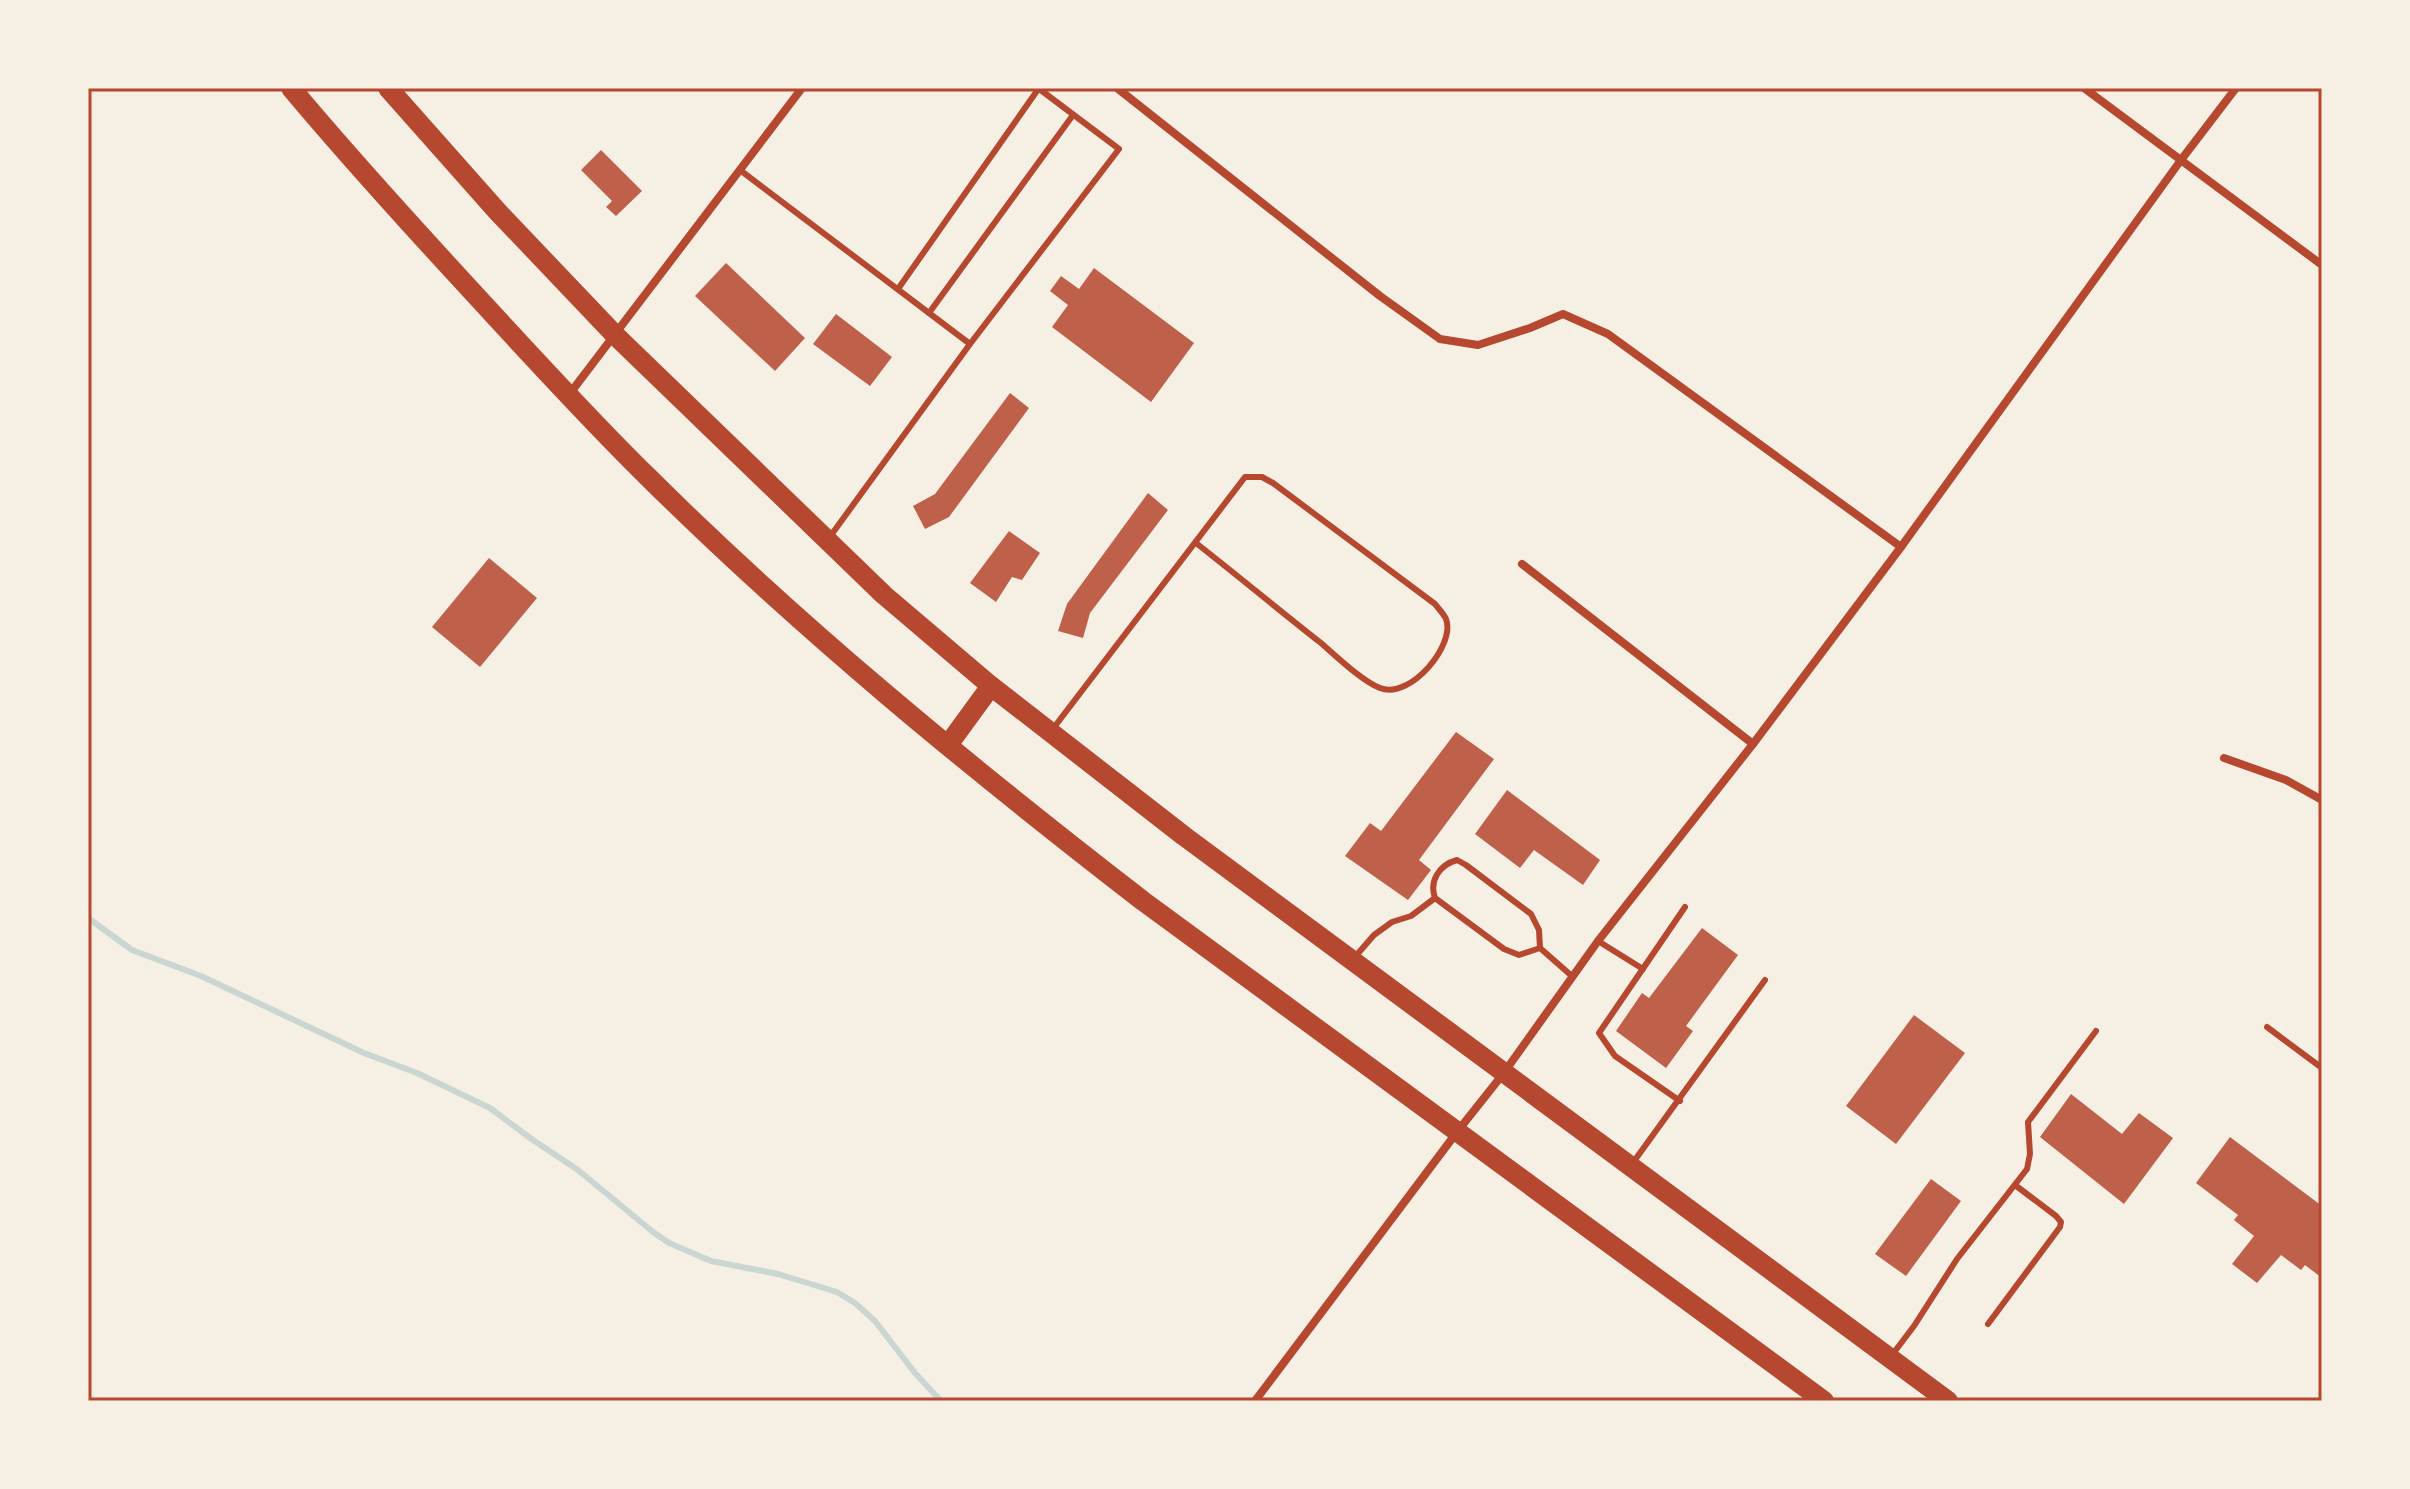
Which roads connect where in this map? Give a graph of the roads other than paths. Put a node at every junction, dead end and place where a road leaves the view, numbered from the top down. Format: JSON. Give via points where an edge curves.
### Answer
{"nodes":[{"id":1,"x":291,"y":88,"type":"edge"},
{"id":2,"x":388,"y":88,"type":"edge"},
{"id":3,"x":802,"y":88,"type":"edge"},
{"id":4,"x":1038,"y":88,"type":"edge"},
{"id":5,"x":1117,"y":88,"type":"edge"},
{"id":6,"x":2084,"y":88,"type":"edge"},
{"id":7,"x":2236,"y":88,"type":"edge"},
{"id":8,"x":1073,"y":115,"type":"junction"},
{"id":9,"x":2181,"y":160,"type":"junction"},
{"id":10,"x":740,"y":170,"type":"junction"},
{"id":11,"x":2322,"y":265,"type":"edge"},
{"id":12,"x":898,"y":289,"type":"junction"},
{"id":13,"x":929,"y":313,"type":"junction"},
{"id":14,"x":616,"y":336,"type":"junction"},
{"id":15,"x":970,"y":344,"type":"junction"},
{"id":16,"x":568,"y":396,"type":"junction"},
{"id":17,"x":827,"y":541,"type":"junction"},
{"id":18,"x":1196,"y":543,"type":"junction"},
{"id":19,"x":1901,"y":547,"type":"junction"},
{"id":20,"x":1522,"y":564,"type":"dead end"},
{"id":21,"x":991,"y":686,"type":"junction"},
{"id":22,"x":1050,"y":733,"type":"junction"},
{"id":23,"x":1753,"y":744,"type":"junction"},
{"id":24,"x":948,"y":745,"type":"junction"},
{"id":25,"x":2224,"y":758,"type":"dead end"},
{"id":26,"x":2322,"y":800,"type":"edge"},
{"id":27,"x":1435,"y":898,"type":"junction"},
{"id":28,"x":1685,"y":907,"type":"dead end"},
{"id":29,"x":1598,"y":941,"type":"junction"},
{"id":30,"x":1540,"y":948,"type":"junction"},
{"id":31,"x":1352,"y":961,"type":"junction"},
{"id":32,"x":1643,"y":969,"type":"junction"},
{"id":33,"x":1573,"y":977,"type":"junction"},
{"id":34,"x":1765,"y":980,"type":"dead end"},
{"id":35,"x":2267,"y":1027,"type":"dead end"},
{"id":36,"x":2096,"y":1031,"type":"dead end"},
{"id":37,"x":2322,"y":1068,"type":"edge"},
{"id":38,"x":1503,"y":1074,"type":"junction"},
{"id":39,"x":1680,"y":1101,"type":"junction"},
{"id":40,"x":1457,"y":1132,"type":"junction"},
{"id":41,"x":1630,"y":1167,"type":"junction"},
{"id":42,"x":2015,"y":1185,"type":"junction"},
{"id":43,"x":1988,"y":1324,"type":"dead end"},
{"id":44,"x":1890,"y":1358,"type":"junction"},
{"id":45,"x":1255,"y":1401,"type":"edge"},
{"id":46,"x":1824,"y":1401,"type":"edge"},
{"id":47,"x":1948,"y":1401,"type":"edge"}],
"edges":[{"from":1,"to":16,"type":"highway"},
{"from":2,"to":14,"type":"highway"},
{"from":3,"to":10,"type":"street"},
{"from":4,"to":8,"type":"lane"},
{"from":4,"to":12,"type":"lane"},
{"from":5,"to":19,"type":"street","via":[[1440,339],[1478,345],[1563,314],[1597,329]]},
{"from":6,"to":9,"type":"street"},
{"from":7,"to":9,"type":"street"},
{"from":8,"to":13,"type":"lane"},
{"from":8,"to":15,"type":"lane","via":[[1119,149]]},
{"from":9,"to":11,"type":"street"},
{"from":9,"to":19,"type":"street"},
{"from":10,"to":12,"type":"lane"},
{"from":10,"to":14,"type":"street"},
{"from":12,"to":13,"type":"lane"},
{"from":13,"to":15,"type":"lane"},
{"from":14,"to":16,"type":"street"},
{"from":14,"to":17,"type":"highway"},
{"from":15,"to":17,"type":"lane"},
{"from":16,"to":24,"type":"highway","via":[[743,566]]},
{"from":17,"to":21,"type":"highway"},
{"from":18,"to":18,"type":"lane","via":[[1245,477],[1262,477],[1435,604],[1447,629],[1436,658],[1403,689],[1381,689]]},
{"from":18,"to":22,"type":"lane"},
{"from":19,"to":23,"type":"street"},
{"from":20,"to":23,"type":"street"},
{"from":21,"to":22,"type":"highway"},
{"from":21,"to":24,"type":"highway"},
{"from":22,"to":31,"type":"highway"},
{"from":23,"to":29,"type":"street"},
{"from":24,"to":40,"type":"highway","via":[[1143,901]]},
{"from":25,"to":26,"type":"street","via":[[2286,780]]},
{"from":27,"to":30,"type":"lane","via":[[1504,949],[1519,955]]},
{"from":27,"to":30,"type":"lane","via":[[1433,879],[1457,860],[1531,914]]},
{"from":27,"to":31,"type":"lane","via":[[1374,935]]},
{"from":28,"to":32,"type":"lane"},
{"from":29,"to":32,"type":"lane"},
{"from":29,"to":33,"type":"street"},
{"from":30,"to":33,"type":"lane"},
{"from":31,"to":38,"type":"highway"},
{"from":32,"to":39,"type":"lane","via":[[1599,1033],[1615,1056]]},
{"from":33,"to":38,"type":"street"},
{"from":34,"to":39,"type":"lane"},
{"from":35,"to":37,"type":"lane"},
{"from":36,"to":42,"type":"lane","via":[[2028,1122],[2030,1162]]},
{"from":38,"to":40,"type":"street"},
{"from":38,"to":41,"type":"highway"},
{"from":39,"to":41,"type":"lane"},
{"from":40,"to":45,"type":"street"},
{"from":40,"to":46,"type":"highway"},
{"from":41,"to":44,"type":"highway"},
{"from":42,"to":43,"type":"lane","via":[[2061,1222]]},
{"from":42,"to":44,"type":"lane"},
{"from":44,"to":47,"type":"highway"}]}
